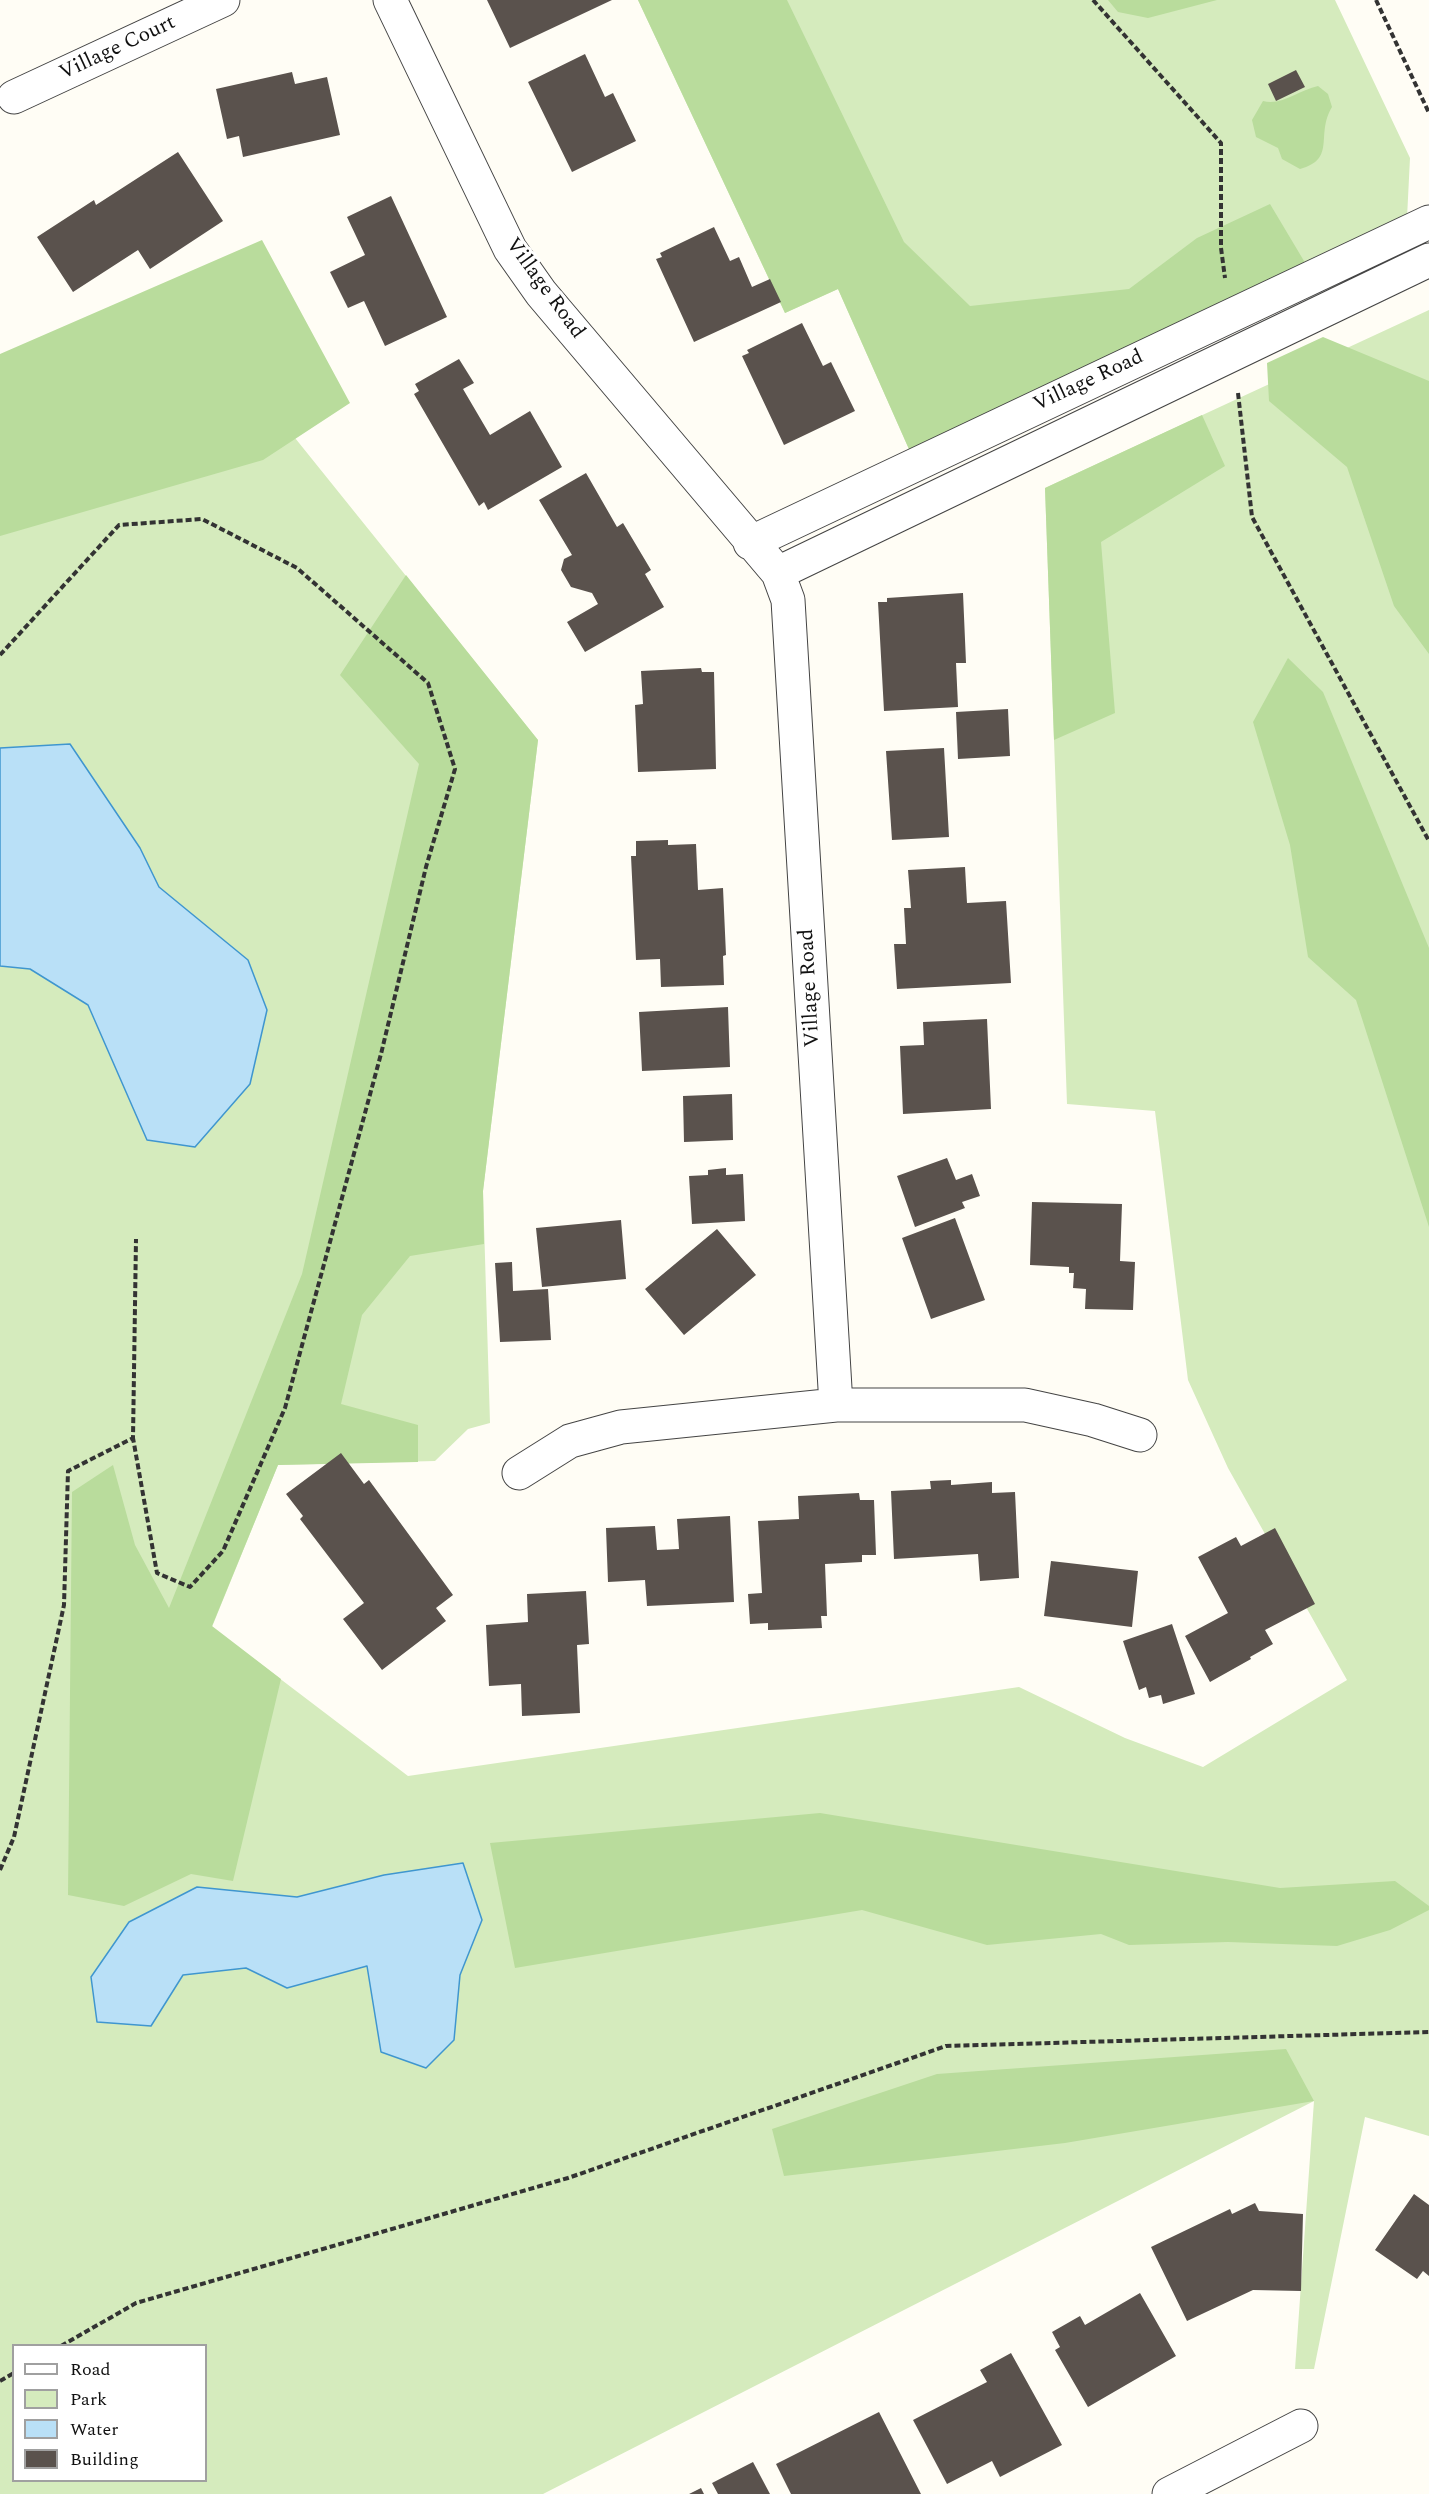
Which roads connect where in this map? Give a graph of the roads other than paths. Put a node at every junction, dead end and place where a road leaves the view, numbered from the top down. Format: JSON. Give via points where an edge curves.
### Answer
{"nodes":[{"id":1,"x":223,"y":0,"type":"edge"},
{"id":2,"x":390,"y":0,"type":"edge"},
{"id":3,"x":14,"y":97,"type":"dead end"},
{"id":4,"x":1429,"y":222,"type":"edge"},
{"id":5,"x":1429,"y":260,"type":"edge"},
{"id":6,"x":750,"y":543,"type":"junction"},
{"id":7,"x":778,"y":573,"type":"junction"},
{"id":8,"x":836,"y":1405,"type":"junction"},
{"id":9,"x":1140,"y":1435,"type":"dead end"},
{"id":10,"x":519,"y":1473,"type":"dead end"},
{"id":11,"x":1301,"y":2426,"type":"dead end"},
{"id":12,"x":1169,"y":2494,"type":"edge"}],
"edges":[{"from":1,"to":3,"type":"street","name":"Village Court"},
{"from":2,"to":6,"type":"street","name":"Village Road","via":[[510,249],[542,293]]},
{"from":4,"to":6,"type":"street","name":"Village Road"},
{"from":5,"to":7,"type":"street","name":"Village Road"},
{"from":6,"to":7,"type":"street","name":"Village Road"},
{"from":7,"to":8,"type":"street","name":"Village Road","via":[[788,600]]},
{"from":8,"to":9,"type":"street","via":[[1025,1405]]},
{"from":8,"to":10,"type":"street","via":[[621,1427],[570,1441]]},
{"from":11,"to":12,"type":"street"}]}
